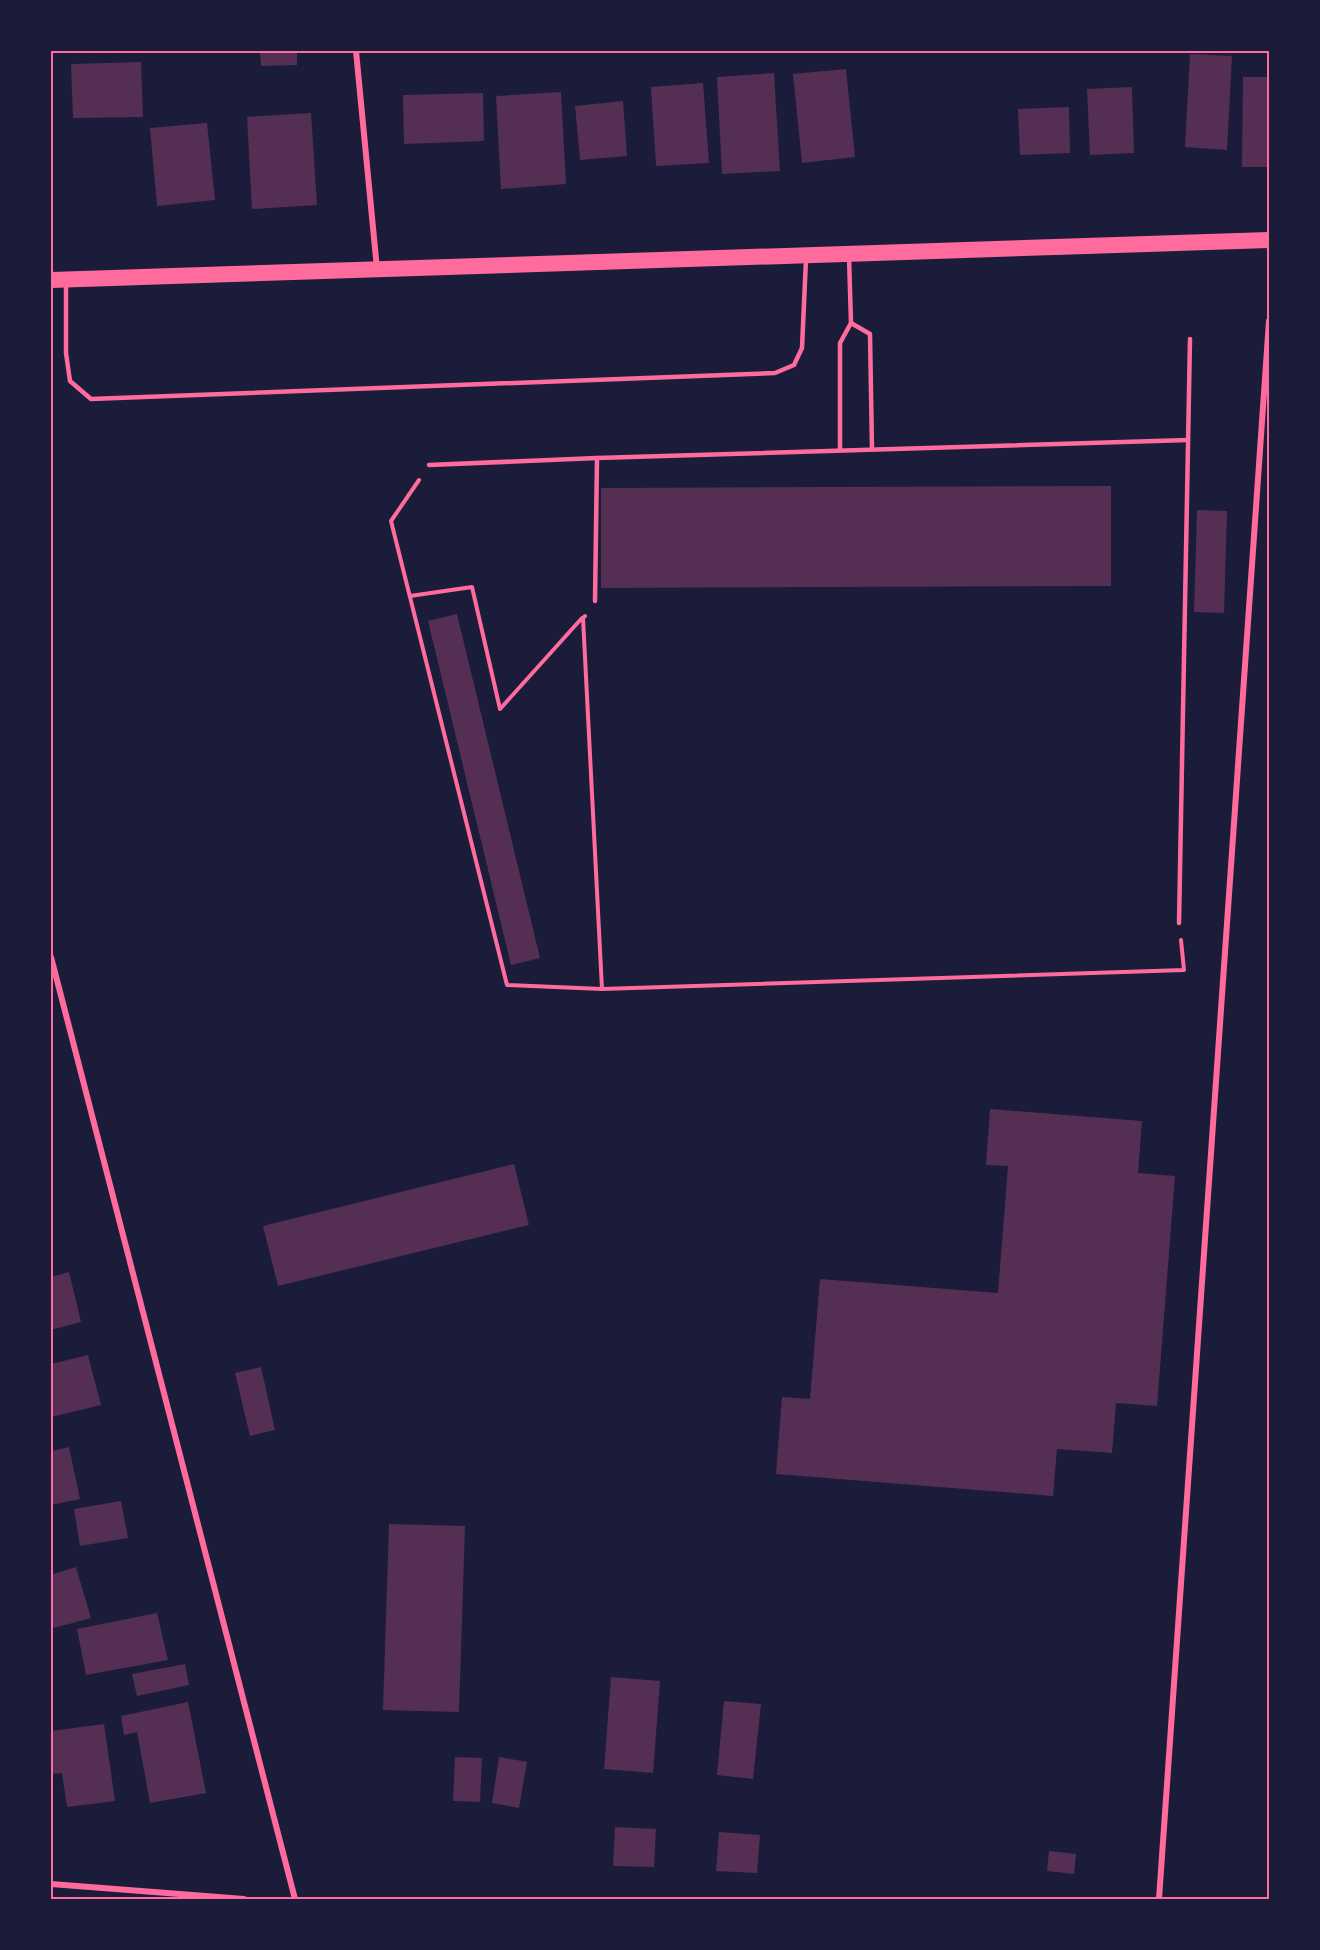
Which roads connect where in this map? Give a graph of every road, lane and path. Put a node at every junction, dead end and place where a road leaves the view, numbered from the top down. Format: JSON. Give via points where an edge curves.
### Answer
{"nodes":[{"id":1,"x":356,"y":51,"type":"edge"},
{"id":2,"x":1269,"y":240,"type":"edge"},
{"id":3,"x":849,"y":254,"type":"junction"},
{"id":4,"x":806,"y":256,"type":"junction"},
{"id":5,"x":377,"y":269,"type":"junction"},
{"id":6,"x":58,"y":280,"type":"edge"},
{"id":7,"x":1269,"y":321,"type":"edge"},
{"id":8,"x":851,"y":323,"type":"junction"},
{"id":9,"x":1190,"y":339,"type":"dead end"},
{"id":10,"x":1188,"y":440,"type":"junction"},
{"id":11,"x":872,"y":449,"type":"junction"},
{"id":12,"x":840,"y":450,"type":"junction"},
{"id":13,"x":597,"y":458,"type":"junction"},
{"id":14,"x":429,"y":465,"type":"joint"},
{"id":15,"x":410,"y":596,"type":"junction"},
{"id":16,"x":595,"y":601,"type":"joint"},
{"id":17,"x":583,"y":618,"type":"junction"},
{"id":18,"x":1179,"y":923,"type":"joint"},
{"id":19,"x":51,"y":957,"type":"edge"},
{"id":20,"x":602,"y":989,"type":"junction"},
{"id":21,"x":51,"y":1884,"type":"edge"},
{"id":22,"x":187,"y":1897,"type":"edge"},
{"id":23,"x":244,"y":1899,"type":"edge"},
{"id":24,"x":295,"y":1899,"type":"edge"},
{"id":25,"x":1159,"y":1899,"type":"edge"}],
"edges":[{"from":1,"to":5,"type":"street"},
{"from":2,"to":3,"type":"highway"},
{"from":3,"to":4,"type":"highway"},
{"from":3,"to":8,"type":"lane"},
{"from":4,"to":5,"type":"highway"},
{"from":4,"to":6,"type":"lane","via":[[802,348],[794,365],[775,373],[91,399],[70,381]]},
{"from":5,"to":6,"type":"highway"},
{"from":7,"to":25,"type":"street"},
{"from":8,"to":11,"type":"lane","via":[[870,334]]},
{"from":8,"to":12,"type":"lane","via":[[840,343]]},
{"from":9,"to":10,"type":"lane"},
{"from":10,"to":11,"type":"lane"},
{"from":10,"to":18,"type":"lane"},
{"from":11,"to":12,"type":"lane"},
{"from":12,"to":13,"type":"lane"},
{"from":13,"to":14,"type":"lane"},
{"from":13,"to":16,"type":"lane"},
{"from":14,"to":15,"type":"path","via":[[391,521]]},
{"from":15,"to":17,"type":"path","via":[[472,587],[500,709]]},
{"from":15,"to":20,"type":"path","via":[[507,985]]},
{"from":16,"to":17,"type":"path"},
{"from":17,"to":20,"type":"path"},
{"from":18,"to":20,"type":"path","via":[[1184,970]]},
{"from":19,"to":24,"type":"street"},
{"from":21,"to":22,"type":"street"},
{"from":22,"to":23,"type":"street"}]}
